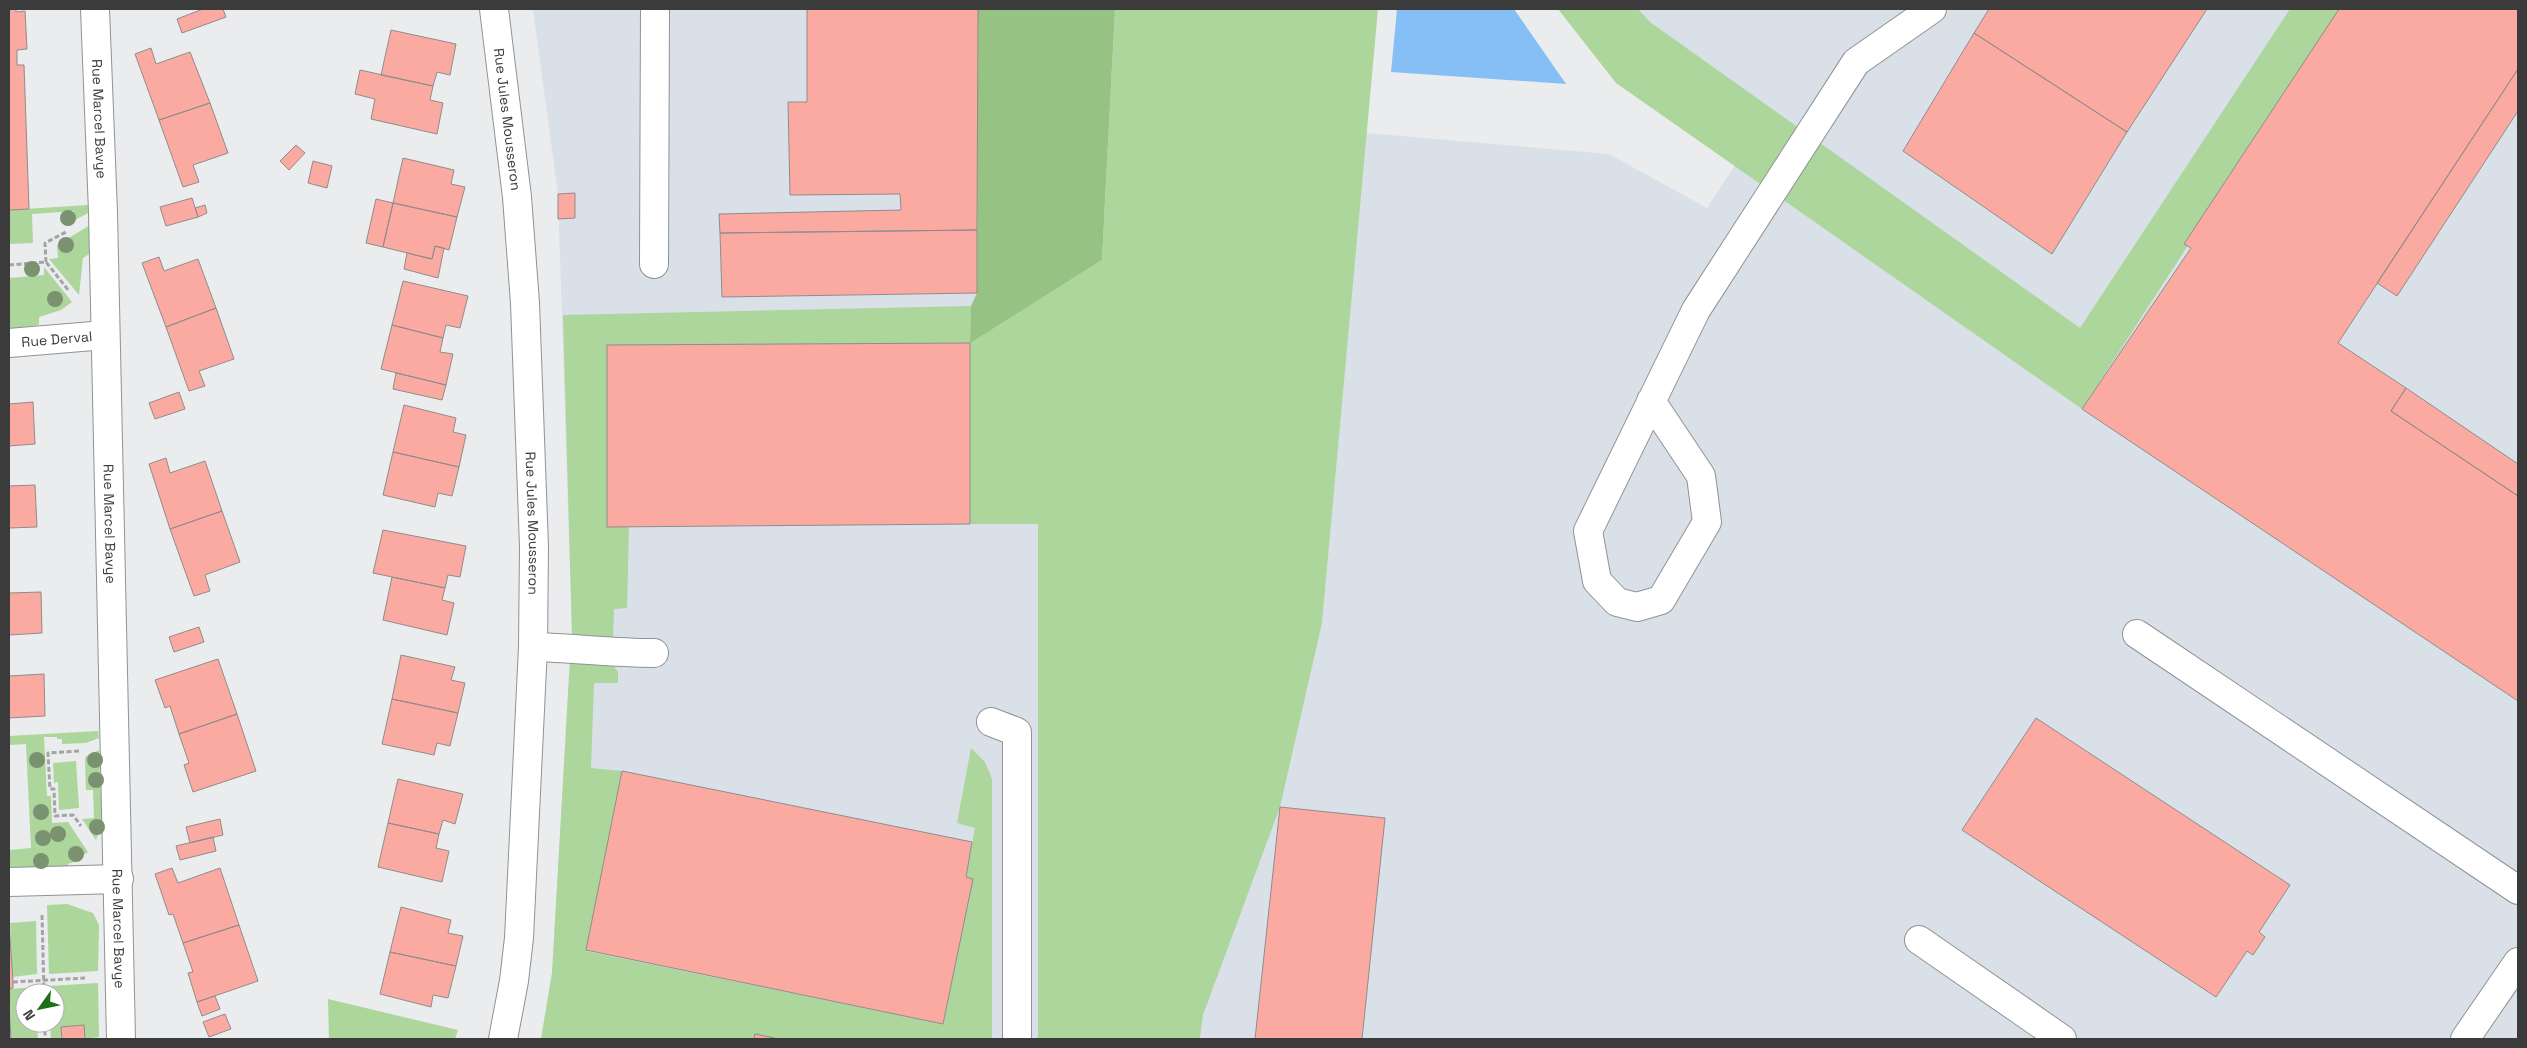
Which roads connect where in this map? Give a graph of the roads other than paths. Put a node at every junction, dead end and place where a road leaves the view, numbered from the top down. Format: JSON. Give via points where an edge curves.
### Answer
{"nodes":[{"id":1,"x":95,"y":9,"type":"edge"},
{"id":2,"x":494,"y":9,"type":"edge"},
{"id":3,"x":656,"y":9,"type":"edge"},
{"id":4,"x":1932,"y":9,"type":"edge"},
{"id":5,"x":654,"y":264,"type":"dead end"},
{"id":6,"x":105,"y":334,"type":"junction"},
{"id":7,"x":9,"y":343,"type":"edge"},
{"id":8,"x":1651,"y":402,"type":"junction"},
{"id":9,"x":2137,"y":634,"type":"dead end"},
{"id":10,"x":533,"y":647,"type":"junction"},
{"id":11,"x":654,"y":653,"type":"dead end"},
{"id":12,"x":991,"y":722,"type":"dead end"},
{"id":13,"x":119,"y":879,"type":"junction"},
{"id":14,"x":9,"y":882,"type":"edge"},
{"id":15,"x":2518,"y":890,"type":"edge"},
{"id":16,"x":1919,"y":940,"type":"dead end"},
{"id":17,"x":2518,"y":962,"type":"edge"},
{"id":18,"x":121,"y":1039,"type":"edge"},
{"id":19,"x":502,"y":1039,"type":"edge"},
{"id":20,"x":1017,"y":1039,"type":"edge"},
{"id":21,"x":2062,"y":1039,"type":"edge"},
{"id":22,"x":2465,"y":1039,"type":"edge"}],
"edges":[{"from":1,"to":6,"type":"street","name":"Rue Marcel Bavye"},
{"from":2,"to":10,"type":"street","name":"Rue Jules Mousseron","via":[[509,115],[525,303],[534,547]]},
{"from":3,"to":5,"type":"street"},
{"from":4,"to":8,"type":"street","via":[[1856,62],[1696,310]]},
{"from":6,"to":7,"type":"street","name":"Rue Derval"},
{"from":6,"to":13,"type":"street","name":"Rue Marcel Bavye"},
{"from":8,"to":8,"type":"street","via":[[1588,531],[1597,581],[1617,602],[1637,607],[1660,600],[1707,522],[1701,476]]},
{"from":9,"to":15,"type":"street"},
{"from":10,"to":11,"type":"street"},
{"from":10,"to":19,"type":"street","name":"Rue Jules Mousseron","via":[[518,938],[514,981]]},
{"from":12,"to":20,"type":"street","via":[[1017,732]]},
{"from":13,"to":14,"type":"street"},
{"from":13,"to":18,"type":"street","name":"Rue Marcel Bavye"},
{"from":16,"to":21,"type":"street"},
{"from":17,"to":22,"type":"street"}]}
